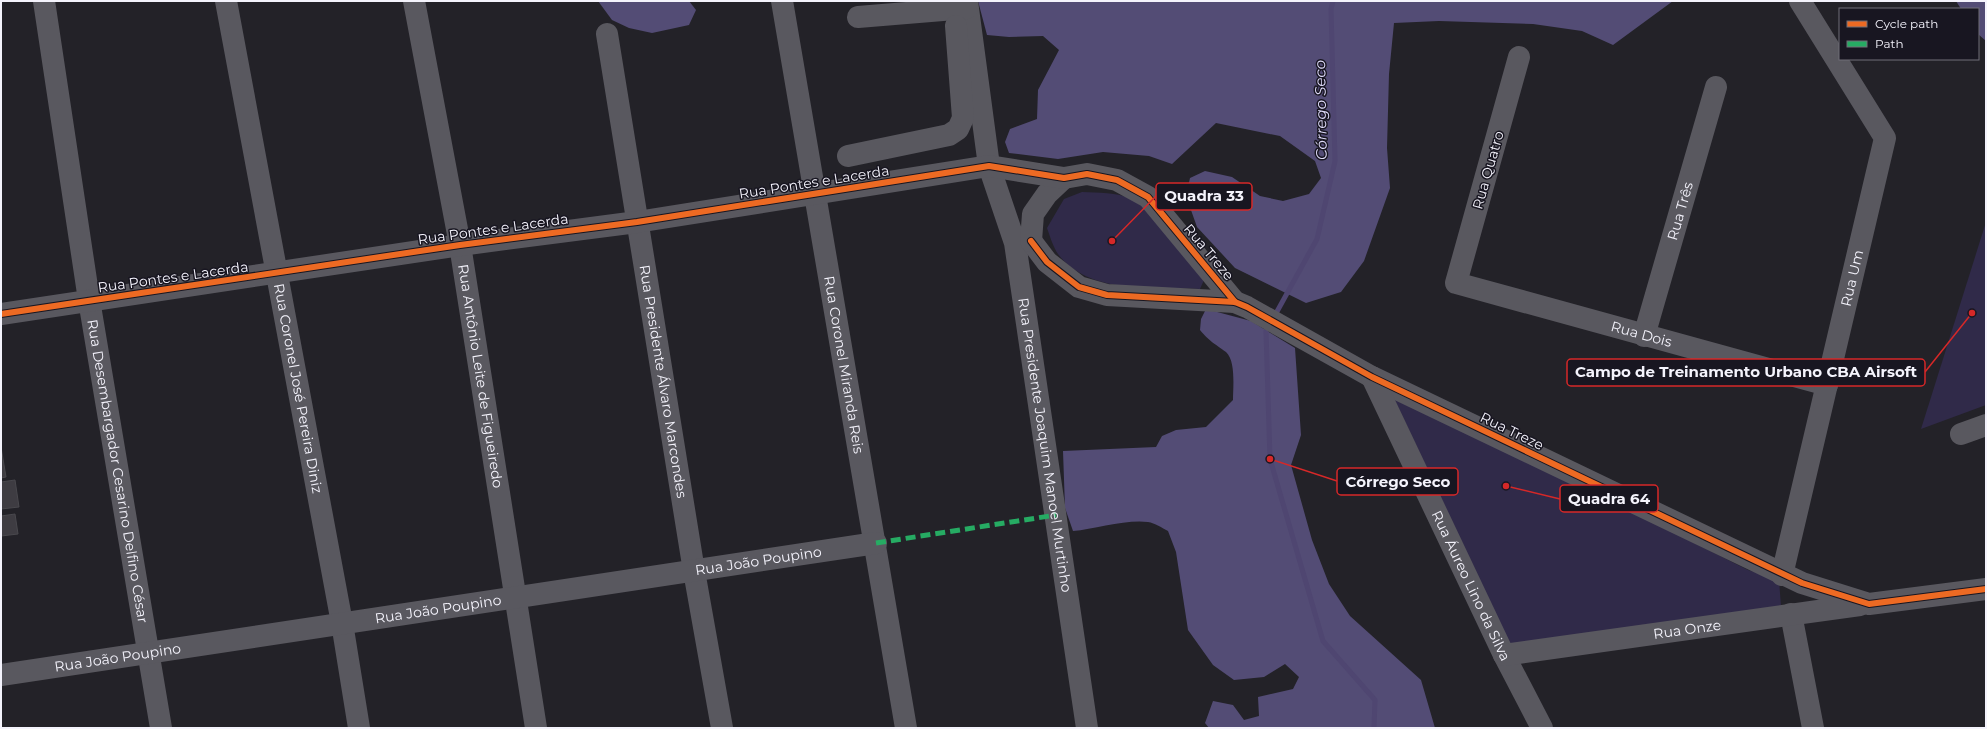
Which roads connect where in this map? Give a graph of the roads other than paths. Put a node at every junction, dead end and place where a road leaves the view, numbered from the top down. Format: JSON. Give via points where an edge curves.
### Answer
{"nodes":[{"id":1,"x":44,"y":1,"type":"edge"},
{"id":2,"x":226,"y":1,"type":"edge"},
{"id":3,"x":414,"y":1,"type":"edge"},
{"id":4,"x":782,"y":1,"type":"edge"},
{"id":5,"x":1800,"y":1,"type":"edge"},
{"id":6,"x":963,"y":6,"type":"edge"},
{"id":7,"x":858,"y":17,"type":"dead end"},
{"id":8,"x":607,"y":34,"type":"dead end"},
{"id":9,"x":1519,"y":57,"type":"dead end"},
{"id":10,"x":1716,"y":87,"type":"dead end"},
{"id":11,"x":848,"y":156,"type":"dead end"},
{"id":12,"x":989,"y":166,"type":"junction"},
{"id":13,"x":1064,"y":178,"type":"junction"},
{"id":14,"x":814,"y":195,"type":"junction"},
{"id":15,"x":637,"y":222,"type":"junction"},
{"id":16,"x":1023,"y":242,"type":"junction"},
{"id":17,"x":460,"y":245,"type":"junction"},
{"id":18,"x":276,"y":274,"type":"junction"},
{"id":19,"x":1456,"y":283,"type":"joint"},
{"id":20,"x":89,"y":300,"type":"junction"},
{"id":21,"x":1241,"y":304,"type":"junction"},
{"id":22,"x":1,"y":314,"type":"edge"},
{"id":23,"x":1644,"y":336,"type":"junction"},
{"id":24,"x":1372,"y":377,"type":"junction"},
{"id":25,"x":1827,"y":385,"type":"junction"},
{"id":26,"x":1986,"y":425,"type":"edge"},
{"id":27,"x":1961,"y":434,"type":"dead end"},
{"id":28,"x":876,"y":543,"type":"junction"},
{"id":29,"x":694,"y":571,"type":"junction"},
{"id":30,"x":1782,"y":575,"type":"junction"},
{"id":31,"x":1986,"y":589,"type":"edge"},
{"id":32,"x":516,"y":597,"type":"junction"},
{"id":33,"x":1869,"y":604,"type":"junction"},
{"id":34,"x":1791,"y":614,"type":"junction"},
{"id":35,"x":342,"y":623,"type":"junction"},
{"id":36,"x":148,"y":653,"type":"junction"},
{"id":37,"x":1504,"y":655,"type":"junction"},
{"id":38,"x":1,"y":675,"type":"edge"},
{"id":39,"x":161,"y":728,"type":"edge"},
{"id":40,"x":359,"y":728,"type":"edge"},
{"id":41,"x":536,"y":728,"type":"edge"},
{"id":42,"x":722,"y":728,"type":"edge"},
{"id":43,"x":906,"y":728,"type":"edge"},
{"id":44,"x":1087,"y":728,"type":"edge"},
{"id":45,"x":1542,"y":728,"type":"edge"},
{"id":46,"x":1813,"y":728,"type":"edge"}],
"edges":[{"from":1,"to":20,"type":"street","name":"Rua Desembargador Cesarino Delfino César"},
{"from":2,"to":18,"type":"street","name":"Rua Coronel José Pereira Diniz"},
{"from":3,"to":17,"type":"street","name":"Rua Antônio Leite de Figueiredo"},
{"from":4,"to":14,"type":"street","name":"Rua Coronel Miranda Reis"},
{"from":5,"to":25,"type":"street","name":"Rua Um","via":[[1885,138]]},
{"from":6,"to":7,"type":"street"},
{"from":6,"to":11,"type":"street","via":[[963,118],[958,129],[949,135]]},
{"from":6,"to":12,"type":"street","name":"Rua Presidente Joaquim Manoel Murtinho"},
{"from":8,"to":15,"type":"street","name":"Rua Presidente Álvaro Marcondes"},
{"from":9,"to":19,"type":"street","name":"Rua Quatro"},
{"from":10,"to":23,"type":"street","name":"Rua Três"},
{"from":12,"to":13,"type":"street","name":"Rua Treze"},
{"from":12,"to":14,"type":"street","name":"Rua Pontes e Lacerda"},
{"from":12,"to":16,"type":"street","name":"Rua Presidente Joaquim Manoel Murtinho"},
{"from":13,"to":16,"type":"street","via":[[1047,194],[1033,214]]},
{"from":13,"to":21,"type":"street","name":"Rua Treze","via":[[1087,174],[1118,180],[1148,197]]},
{"from":14,"to":15,"type":"street","name":"Rua Pontes e Lacerda"},
{"from":14,"to":28,"type":"street","name":"Rua Coronel Miranda Reis"},
{"from":15,"to":17,"type":"street","name":"Rua Pontes e Lacerda"},
{"from":15,"to":29,"type":"street","name":"Rua Presidente Álvaro Marcondes"},
{"from":16,"to":21,"type":"street","name":"Rua Treze","via":[[1079,286],[1107,295]]},
{"from":16,"to":44,"type":"street","name":"Rua Presidente Joaquim Manoel Murtinho"},
{"from":17,"to":18,"type":"street","name":"Rua Pontes e Lacerda"},
{"from":17,"to":32,"type":"street","name":"Rua Antônio Leite de Figueiredo"},
{"from":18,"to":20,"type":"street","name":"Rua Pontes e Lacerda"},
{"from":18,"to":35,"type":"street","name":"Rua Coronel José Pereira Diniz"},
{"from":19,"to":23,"type":"street","name":"Rua Dois"},
{"from":20,"to":22,"type":"street","name":"Rua Pontes e Lacerda"},
{"from":20,"to":36,"type":"street","name":"Rua Desembargador Cesarino Delfino César"},
{"from":21,"to":24,"type":"street","name":"Rua Treze"},
{"from":23,"to":25,"type":"street","name":"Rua Dois"},
{"from":24,"to":30,"type":"street","name":"Rua Treze"},
{"from":24,"to":37,"type":"street","name":"Rua Áureo Lino da Silva"},
{"from":25,"to":30,"type":"street","name":"Rua Um"},
{"from":26,"to":27,"type":"street"},
{"from":28,"to":29,"type":"street","name":"Rua João Poupino"},
{"from":28,"to":43,"type":"street","name":"Rua Coronel Miranda Reis"},
{"from":29,"to":32,"type":"street","name":"Rua João Poupino"},
{"from":29,"to":42,"type":"street","name":"Rua Presidente Álvaro Marcondes"},
{"from":30,"to":33,"type":"street","name":"Rua Treze"},
{"from":31,"to":33,"type":"street","name":"Rua Onze"},
{"from":32,"to":35,"type":"street","name":"Rua João Poupino"},
{"from":32,"to":41,"type":"street","name":"Rua Antônio Leite de Figueiredo"},
{"from":33,"to":34,"type":"street","name":"Rua Onze"},
{"from":34,"to":37,"type":"street","name":"Rua Onze"},
{"from":34,"to":46,"type":"street"},
{"from":35,"to":36,"type":"street","name":"Rua João Poupino"},
{"from":35,"to":40,"type":"street","name":"Rua Coronel José Pereira Diniz"},
{"from":36,"to":38,"type":"street","name":"Rua João Poupino"},
{"from":36,"to":39,"type":"street","name":"Rua Desembargador Cesarino Delfino César"},
{"from":37,"to":45,"type":"street","name":"Rua Áureo Lino da Silva"}]}
